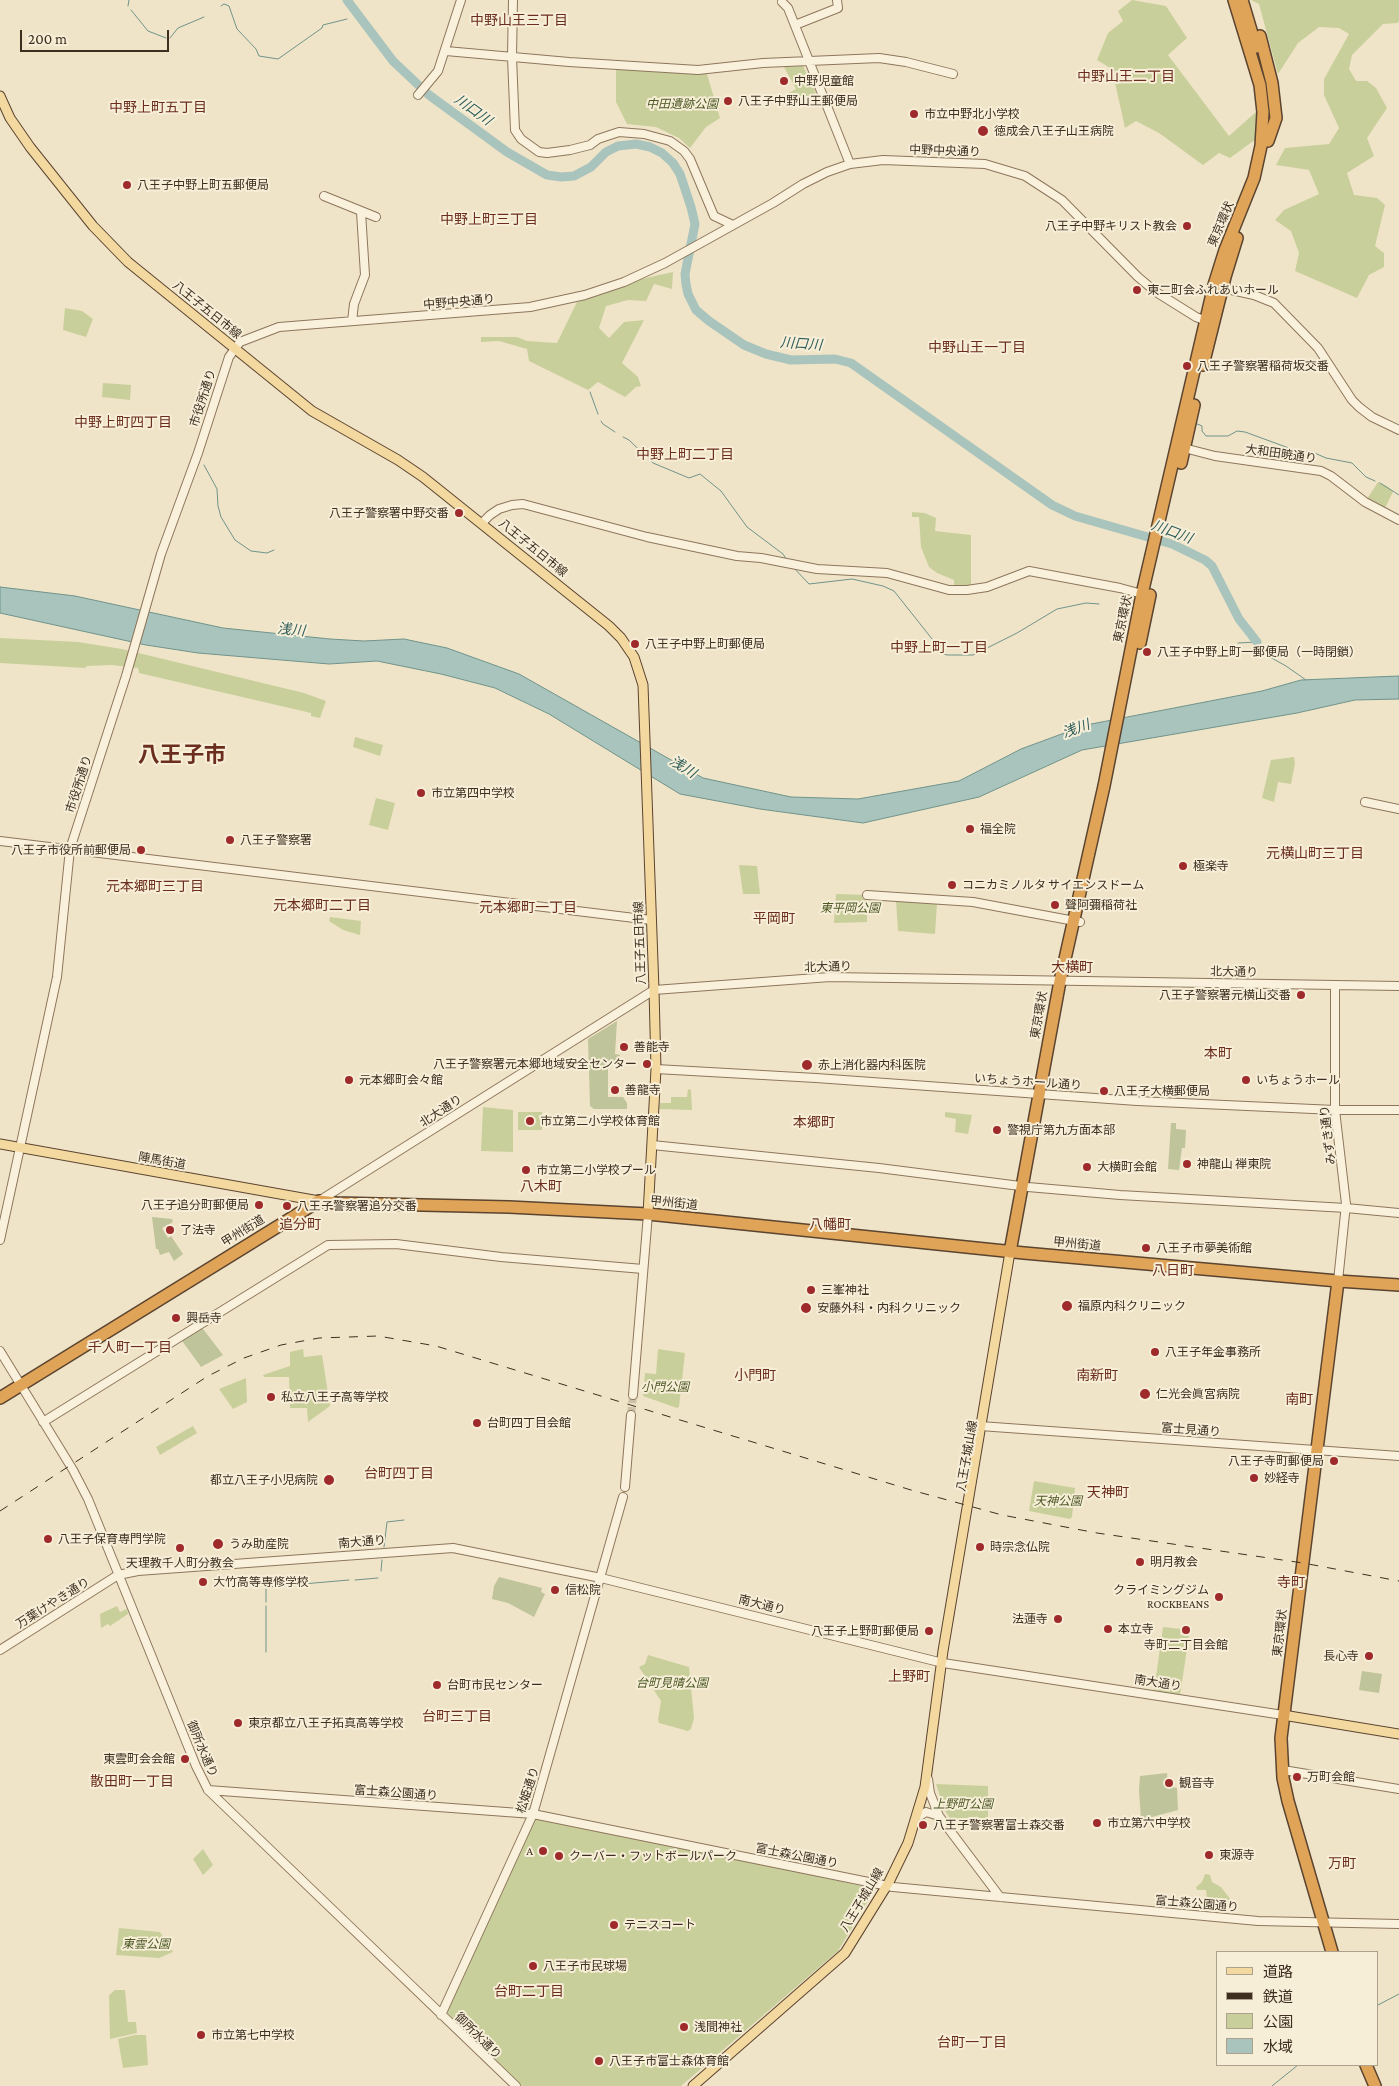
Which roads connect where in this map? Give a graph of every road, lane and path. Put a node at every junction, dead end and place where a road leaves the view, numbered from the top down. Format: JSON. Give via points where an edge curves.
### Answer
{"nodes":[{"id":1,"x":461,"y":0,"type":"edge"},
{"id":2,"x":513,"y":0,"type":"edge"},
{"id":3,"x":837,"y":0,"type":"edge"},
{"id":4,"x":782,"y":2,"type":"dead end"},
{"id":5,"x":1243,"y":9,"type":"edge"},
{"id":6,"x":795,"y":25,"type":"junction"},
{"id":7,"x":446,"y":51,"type":"junction"},
{"id":8,"x":512,"y":57,"type":"junction"},
{"id":9,"x":809,"y":60,"type":"junction"},
{"id":10,"x":953,"y":74,"type":"dead end"},
{"id":11,"x":418,"y":94,"type":"dead end"},
{"id":12,"x":0,"y":96,"type":"edge"},
{"id":13,"x":1268,"y":141,"type":"junction"},
{"id":14,"x":850,"y":164,"type":"junction"},
{"id":15,"x":324,"y":196,"type":"dead end"},
{"id":16,"x":361,"y":212,"type":"junction"},
{"id":17,"x":376,"y":218,"type":"dead end"},
{"id":18,"x":733,"y":225,"type":"junction"},
{"id":19,"x":1218,"y":287,"type":"junction"},
{"id":20,"x":352,"y":321,"type":"junction"},
{"id":21,"x":1209,"y":322,"type":"junction"},
{"id":22,"x":234,"y":348,"type":"junction"},
{"id":23,"x":1399,"y":430,"type":"edge"},
{"id":24,"x":1180,"y":447,"type":"junction"},
{"id":25,"x":1399,"y":520,"type":"edge"},
{"id":26,"x":482,"y":524,"type":"junction"},
{"id":27,"x":1146,"y":596,"type":"junction"},
{"id":28,"x":1365,"y":802,"type":"dead end"},
{"id":29,"x":1399,"y":809,"type":"edge"},
{"id":30,"x":0,"y":841,"type":"edge"},
{"id":31,"x":70,"y":850,"type":"junction"},
{"id":32,"x":867,"y":895,"type":"dead end"},
{"id":33,"x":651,"y":920,"type":"junction"},
{"id":34,"x":1076,"y":921,"type":"junction"},
{"id":35,"x":1063,"y":981,"type":"junction"},
{"id":36,"x":1335,"y":985,"type":"junction"},
{"id":37,"x":1399,"y":986,"type":"edge"},
{"id":38,"x":654,"y":990,"type":"junction"},
{"id":39,"x":656,"y":1069,"type":"junction"},
{"id":40,"x":1042,"y":1095,"type":"junction"},
{"id":41,"x":1335,"y":1110,"type":"junction"},
{"id":42,"x":1399,"y":1110,"type":"edge"},
{"id":43,"x":0,"y":1144,"type":"edge"},
{"id":44,"x":652,"y":1145,"type":"junction"},
{"id":45,"x":19,"y":1149,"type":"junction"},
{"id":46,"x":1025,"y":1187,"type":"junction"},
{"id":47,"x":320,"y":1201,"type":"junction"},
{"id":48,"x":1346,"y":1208,"type":"junction"},
{"id":49,"x":1399,"y":1213,"type":"edge"},
{"id":50,"x":648,"y":1214,"type":"junction"},
{"id":51,"x":0,"y":1240,"type":"edge"},
{"id":52,"x":1013,"y":1252,"type":"junction"},
{"id":53,"x":644,"y":1269,"type":"junction"},
{"id":54,"x":1338,"y":1282,"type":"junction"},
{"id":55,"x":1399,"y":1284,"type":"edge"},
{"id":56,"x":0,"y":1351,"type":"edge"},
{"id":57,"x":21,"y":1385,"type":"junction"},
{"id":58,"x":633,"y":1395,"type":"tunnel mouth"},
{"id":59,"x":0,"y":1398,"type":"edge"},
{"id":60,"x":631,"y":1415,"type":"tunnel mouth"},
{"id":61,"x":43,"y":1422,"type":"junction"},
{"id":62,"x":983,"y":1426,"type":"junction"},
{"id":63,"x":1317,"y":1451,"type":"junction"},
{"id":64,"x":1399,"y":1456,"type":"edge"},
{"id":65,"x":625,"y":1487,"type":"dead end"},
{"id":66,"x":623,"y":1497,"type":"dead end"},
{"id":67,"x":118,"y":1575,"type":"junction"},
{"id":68,"x":601,"y":1578,"type":"junction"},
{"id":69,"x":0,"y":1650,"type":"edge"},
{"id":70,"x":943,"y":1663,"type":"junction"},
{"id":71,"x":1283,"y":1715,"type":"junction"},
{"id":72,"x":1399,"y":1734,"type":"edge"},
{"id":73,"x":926,"y":1770,"type":"junction"},
{"id":74,"x":1283,"y":1770,"type":"junction"},
{"id":75,"x":1399,"y":1789,"type":"edge"},
{"id":76,"x":208,"y":1790,"type":"junction"},
{"id":77,"x":923,"y":1794,"type":"junction"},
{"id":78,"x":933,"y":1802,"type":"junction"},
{"id":79,"x":533,"y":1814,"type":"junction"},
{"id":80,"x":939,"y":1816,"type":"junction"},
{"id":81,"x":916,"y":1818,"type":"junction"},
{"id":82,"x":887,"y":1886,"type":"junction"},
{"id":83,"x":1000,"y":1897,"type":"junction"},
{"id":84,"x":1324,"y":1923,"type":"junction"},
{"id":85,"x":1399,"y":1924,"type":"edge"},
{"id":86,"x":1332,"y":1951,"type":"edge"},
{"id":87,"x":441,"y":2015,"type":"junction"},
{"id":88,"x":1366,"y":2066,"type":"edge"},
{"id":89,"x":697,"y":2085,"type":"edge"},
{"id":90,"x":516,"y":2086,"type":"edge"},
{"id":91,"x":1375,"y":2086,"type":"edge"}],
"edges":[{"from":1,"to":7,"type":"street"},
{"from":2,"to":8,"type":"street"},
{"from":3,"to":6,"type":"street","via":[[838,8]]},
{"from":4,"to":6,"type":"street"},
{"from":5,"to":13,"type":"highway","name":"東京環状","via":[[1267,90]]},
{"from":5,"to":13,"type":"highway","via":[[1270,78],[1275,123]]},
{"from":5,"to":19,"type":"highway","name":"東京環状","via":[[1260,86],[1263,135],[1254,178],[1225,250]]},
{"from":6,"to":9,"type":"street"},
{"from":7,"to":8,"type":"street"},
{"from":7,"to":11,"type":"street","via":[[438,71]]},
{"from":8,"to":9,"type":"street","via":[[698,70]]},
{"from":8,"to":18,"type":"street","via":[[515,130],[521,139],[539,152],[547,153],[570,150],[620,132],[670,141],[690,159],[714,216]]},
{"from":9,"to":10,"type":"street","via":[[886,58]]},
{"from":9,"to":14,"type":"street"},
{"from":12,"to":22,"type":"main road","name":"八王子五日市線","via":[[10,118],[30,146],[93,226],[136,269]]},
{"from":13,"to":19,"type":"highway","name":"東京環状","via":[[1259,181]]},
{"from":14,"to":18,"type":"street","name":"中野中央通り","via":[[803,184]]},
{"from":14,"to":21,"type":"street","name":"中野中央通り","via":[[883,160],[969,162],[1025,176],[1062,200],[1138,278],[1179,307]]},
{"from":15,"to":16,"type":"street"},
{"from":16,"to":17,"type":"street"},
{"from":16,"to":20,"type":"street","via":[[365,274],[354,304]]},
{"from":18,"to":20,"type":"street","name":"中野中央通り","via":[[624,282],[585,295],[553,303],[483,312]]},
{"from":19,"to":21,"type":"highway","name":"東京環状"},
{"from":19,"to":23,"type":"street","via":[[1274,303],[1318,348],[1352,400],[1372,417]]},
{"from":20,"to":22,"type":"street","name":"中野中央通り","via":[[279,327],[250,337]]},
{"from":21,"to":24,"type":"highway","name":"東京環状"},
{"from":22,"to":26,"type":"main road","name":"八王子五日市線","via":[[312,411],[412,468]]},
{"from":22,"to":31,"type":"street","name":"市役所通り","via":[[228,356],[159,562]]},
{"from":24,"to":25,"type":"street","name":"大和田暁通り","via":[[1215,456],[1321,471],[1365,502]]},
{"from":24,"to":27,"type":"highway","name":"東京環状"},
{"from":26,"to":27,"type":"street","via":[[492,512],[506,506],[532,506],[647,537],[737,556],[817,569],[879,572],[957,590],[986,587],[1033,571]]},
{"from":26,"to":33,"type":"main road","name":"八王子五日市線","via":[[620,638],[634,657],[640,672],[644,714]]},
{"from":27,"to":34,"type":"highway","name":"東京環状"},
{"from":28,"to":29,"type":"street"},
{"from":30,"to":31,"type":"street"},
{"from":31,"to":33,"type":"street"},
{"from":31,"to":45,"type":"street","name":"市役所通り","via":[[57,977]]},
{"from":32,"to":34,"type":"street","via":[[973,902]]},
{"from":33,"to":38,"type":"main road","name":"八王子五日市線"},
{"from":34,"to":35,"type":"highway","name":"東京環状"},
{"from":35,"to":36,"type":"street","name":"北大通り"},
{"from":35,"to":38,"type":"street","name":"北大通り","via":[[830,977]]},
{"from":35,"to":40,"type":"highway","name":"東京環状"},
{"from":36,"to":37,"type":"street","name":"北大通り"},
{"from":36,"to":41,"type":"street","name":"みずき通り"},
{"from":38,"to":39,"type":"main road","name":"八王子五日市線"},
{"from":38,"to":47,"type":"street","name":"北大通り"},
{"from":39,"to":40,"type":"street","name":"いちょうホール通り"},
{"from":39,"to":44,"type":"main road","name":"八王子五日市線"},
{"from":40,"to":41,"type":"street","name":"いちょうホール通り"},
{"from":40,"to":46,"type":"highway","name":"東京環状"},
{"from":41,"to":42,"type":"street","name":"いちょうホール通り"},
{"from":41,"to":48,"type":"street","name":"みずき通り"},
{"from":43,"to":45,"type":"main road","name":"陣馬街道"},
{"from":44,"to":46,"type":"street"},
{"from":44,"to":50,"type":"main road","name":"八王子五日市線"},
{"from":45,"to":47,"type":"main road","name":"陣馬街道"},
{"from":45,"to":51,"type":"street","name":"市役所通り"},
{"from":46,"to":48,"type":"street"},
{"from":46,"to":52,"type":"highway","name":"東京環状"},
{"from":47,"to":50,"type":"highway","name":"甲州街道"},
{"from":47,"to":57,"type":"highway","name":"甲州街道"},
{"from":48,"to":49,"type":"street"},
{"from":48,"to":54,"type":"street","name":"みずき通り"},
{"from":50,"to":52,"type":"highway","name":"甲州街道"},
{"from":50,"to":53,"type":"street"},
{"from":52,"to":54,"type":"highway","name":"甲州街道"},
{"from":52,"to":62,"type":"main road","name":"八王子城山線"},
{"from":53,"to":58,"type":"street"},
{"from":53,"to":61,"type":"street","via":[[396,1244],[328,1244]]},
{"from":54,"to":55,"type":"highway","name":"甲州街道"},
{"from":54,"to":63,"type":"highway","name":"東京環状"},
{"from":56,"to":57,"type":"street"},
{"from":57,"to":59,"type":"highway","name":"甲州街道"},
{"from":57,"to":61,"type":"street","name":"御所水通り"},
{"from":60,"to":65,"type":"street"},
{"from":61,"to":67,"type":"street","name":"御所水通り","via":[[88,1499]]},
{"from":62,"to":63,"type":"street","name":"富士見通り"},
{"from":62,"to":70,"type":"main road","name":"八王子城山線"},
{"from":63,"to":64,"type":"street","name":"富士見通り"},
{"from":63,"to":71,"type":"highway","name":"東京環状"},
{"from":66,"to":68,"type":"street","name":"松姫通り"},
{"from":67,"to":68,"type":"street","name":"南大通り","via":[[453,1548]]},
{"from":67,"to":69,"type":"street","name":"万葉けやき通り"},
{"from":67,"to":76,"type":"street","name":"御所水通り"},
{"from":68,"to":70,"type":"street","name":"南大通り"},
{"from":68,"to":79,"type":"street","name":"松姫通り"},
{"from":70,"to":71,"type":"street","name":"南大通り"},
{"from":70,"to":73,"type":"main road","name":"八王子城山線"},
{"from":71,"to":72,"type":"main road","name":"南大通り"},
{"from":71,"to":74,"type":"highway","name":"東京環状"},
{"from":73,"to":77,"type":"main road","name":"八王子城山線"},
{"from":73,"to":78,"type":"street"},
{"from":74,"to":75,"type":"street"},
{"from":74,"to":84,"type":"highway","name":"東京環状","via":[[1288,1801]]},
{"from":76,"to":79,"type":"street","name":"富士森公園通り"},
{"from":76,"to":87,"type":"street","name":"御所水通り"},
{"from":77,"to":78,"type":"street"},
{"from":77,"to":81,"type":"main road","name":"八王子城山線"},
{"from":78,"to":80,"type":"street"},
{"from":79,"to":82,"type":"street","name":"富士森公園通り"},
{"from":79,"to":87,"type":"street","name":"松姫通り"},
{"from":80,"to":81,"type":"street","via":[[926,1812]]},
{"from":80,"to":83,"type":"street"},
{"from":81,"to":82,"type":"main road","name":"八王子城山線"},
{"from":82,"to":83,"type":"street","name":"富士森公園通り"},
{"from":82,"to":89,"type":"main road","name":"八王子城山線","via":[[840,1958]]},
{"from":83,"to":84,"type":"street","name":"富士森公園通り","via":[[1258,1921]]},
{"from":84,"to":85,"type":"street","name":"富士森公園通り"},
{"from":84,"to":86,"type":"highway","name":"東京環状"},
{"from":87,"to":90,"type":"street","name":"御所水通り"},
{"from":88,"to":91,"type":"highway"}]}
